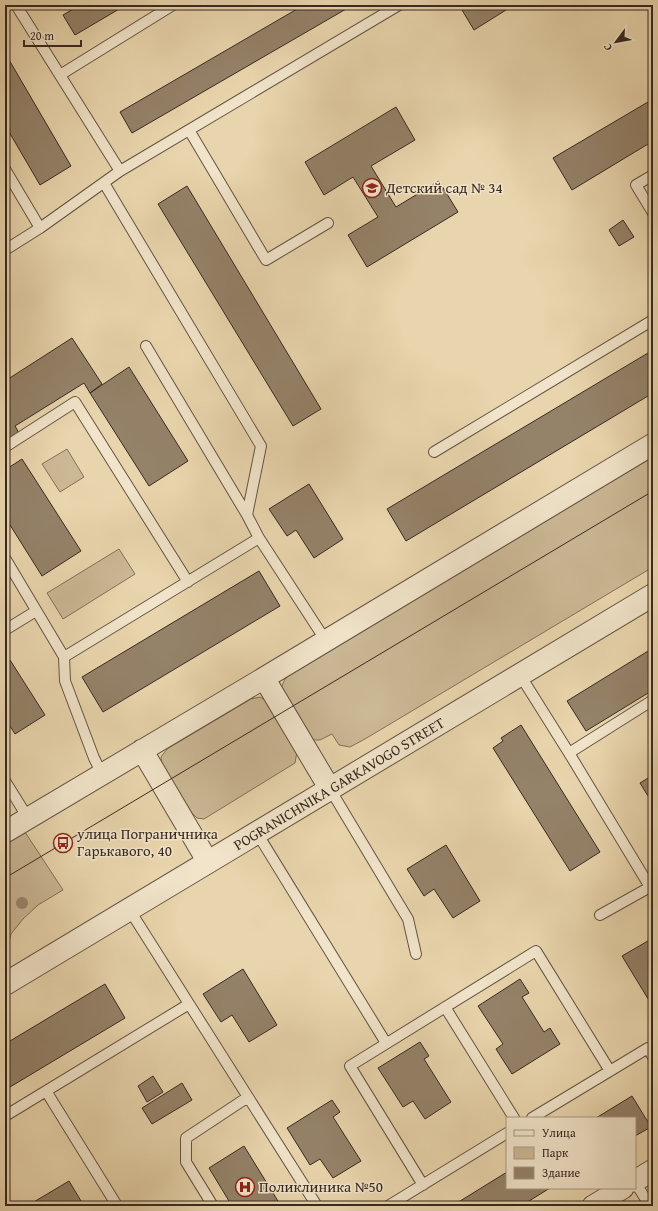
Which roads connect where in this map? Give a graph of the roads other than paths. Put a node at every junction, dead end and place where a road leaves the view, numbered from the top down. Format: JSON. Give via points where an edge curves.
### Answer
{"nodes":[{"id":1,"x":16,"y":5,"type":"edge"},
{"id":2,"x":173,"y":5,"type":"edge"},
{"id":3,"x":399,"y":5,"type":"edge"},
{"id":4,"x":60,"y":75,"type":"junction"},
{"id":5,"x":189,"y":130,"type":"junction"},
{"id":6,"x":5,"y":169,"type":"edge"},
{"id":7,"x":120,"y":171,"type":"junction"},
{"id":8,"x":653,"y":175,"type":"edge"},
{"id":9,"x":104,"y":183,"type":"junction"},
{"id":10,"x":653,"y":213,"type":"edge"},
{"id":11,"x":328,"y":223,"type":"dead end"},
{"id":12,"x":40,"y":228,"type":"junction"},
{"id":13,"x":5,"y":250,"type":"edge"},
{"id":14,"x":653,"y":320,"type":"edge"},
{"id":15,"x":146,"y":346,"type":"dead end"},
{"id":16,"x":653,"y":444,"type":"edge"},
{"id":17,"x":5,"y":447,"type":"edge"},
{"id":18,"x":434,"y":452,"type":"dead end"},
{"id":19,"x":247,"y":515,"type":"junction"},
{"id":20,"x":259,"y":538,"type":"junction"},
{"id":21,"x":5,"y":558,"type":"edge"},
{"id":22,"x":188,"y":582,"type":"junction"},
{"id":23,"x":653,"y":595,"type":"edge"},
{"id":24,"x":36,"y":611,"type":"junction"},
{"id":25,"x":5,"y":630,"type":"edge"},
{"id":26,"x":326,"y":641,"type":"junction"},
{"id":27,"x":64,"y":657,"type":"junction"},
{"id":28,"x":520,"y":675,"type":"junction"},
{"id":29,"x":264,"y":678,"type":"junction"},
{"id":30,"x":653,"y":700,"type":"edge"},
{"id":31,"x":142,"y":750,"type":"junction"},
{"id":32,"x":569,"y":753,"type":"junction"},
{"id":33,"x":102,"y":774,"type":"junction"},
{"id":34,"x":5,"y":781,"type":"edge"},
{"id":35,"x":330,"y":789,"type":"junction"},
{"id":36,"x":28,"y":818,"type":"junction"},
{"id":37,"x":5,"y":832,"type":"edge"},
{"id":38,"x":257,"y":833,"type":"junction"},
{"id":39,"x":208,"y":862,"type":"junction"},
{"id":40,"x":651,"y":889,"type":"edge"},
{"id":41,"x":129,"y":909,"type":"junction"},
{"id":42,"x":600,"y":915,"type":"dead end"},
{"id":43,"x":416,"y":954,"type":"dead end"},
{"id":44,"x":5,"y":984,"type":"edge"},
{"id":45,"x":189,"y":1004,"type":"junction"},
{"id":46,"x":445,"y":1007,"type":"junction"},
{"id":47,"x":386,"y":1043,"type":"junction"},
{"id":48,"x":653,"y":1057,"type":"edge"},
{"id":49,"x":610,"y":1071,"type":"junction"},
{"id":50,"x":46,"y":1091,"type":"junction"},
{"id":51,"x":248,"y":1097,"type":"junction"},
{"id":52,"x":5,"y":1116,"type":"edge"},
{"id":53,"x":513,"y":1117,"type":"edge"},
{"id":54,"x":534,"y":1117,"type":"edge"},
{"id":55,"x":506,"y":1134,"type":"edge"},
{"id":56,"x":653,"y":1170,"type":"edge"},
{"id":57,"x":636,"y":1180,"type":"edge"},
{"id":58,"x":636,"y":1183,"type":"edge"},
{"id":59,"x":423,"y":1185,"type":"junction"},
{"id":60,"x":621,"y":1189,"type":"edge"},
{"id":61,"x":114,"y":1206,"type":"edge"},
{"id":62,"x":213,"y":1206,"type":"edge"},
{"id":63,"x":317,"y":1206,"type":"edge"},
{"id":64,"x":388,"y":1206,"type":"edge"},
{"id":65,"x":593,"y":1206,"type":"edge"},
{"id":66,"x":650,"y":1206,"type":"edge"}],
"edges":[{"from":1,"to":4,"type":"lane"},
{"from":2,"to":4,"type":"lane"},
{"from":3,"to":5,"type":"lane"},
{"from":4,"to":7,"type":"lane"},
{"from":5,"to":7,"type":"lane"},
{"from":5,"to":11,"type":"lane","via":[[266,260]]},
{"from":6,"to":12,"type":"lane"},
{"from":7,"to":9,"type":"lane"},
{"from":8,"to":10,"type":"lane","via":[[636,185]]},
{"from":9,"to":12,"type":"lane"},
{"from":9,"to":19,"type":"lane","via":[[261,446]]},
{"from":12,"to":13,"type":"lane"},
{"from":14,"to":18,"type":"lane"},
{"from":15,"to":19,"type":"lane"},
{"from":16,"to":26,"type":"street"},
{"from":17,"to":22,"type":"lane","via":[[74,402]]},
{"from":19,"to":20,"type":"lane"},
{"from":20,"to":22,"type":"lane"},
{"from":20,"to":26,"type":"lane"},
{"from":21,"to":24,"type":"lane"},
{"from":22,"to":27,"type":"lane"},
{"from":23,"to":28,"type":"street","name":"POGRANICHNIKA GARKAVOGO STREET"},
{"from":24,"to":25,"type":"lane"},
{"from":24,"to":27,"type":"lane"},
{"from":26,"to":29,"type":"street"},
{"from":27,"to":33,"type":"lane","via":[[65,681]]},
{"from":28,"to":32,"type":"lane"},
{"from":28,"to":35,"type":"street","name":"POGRANICHNIKA GARKAVOGO STREET"},
{"from":29,"to":31,"type":"street"},
{"from":29,"to":35,"type":"street"},
{"from":30,"to":32,"type":"lane"},
{"from":31,"to":33,"type":"street"},
{"from":31,"to":39,"type":"street"},
{"from":32,"to":40,"type":"lane"},
{"from":33,"to":36,"type":"street"},
{"from":34,"to":36,"type":"lane"},
{"from":35,"to":38,"type":"street","name":"POGRANICHNIKA GARKAVOGO STREET"},
{"from":35,"to":43,"type":"lane","via":[[408,919]]},
{"from":36,"to":37,"type":"street"},
{"from":38,"to":39,"type":"street","name":"POGRANICHNIKA GARKAVOGO STREET"},
{"from":38,"to":47,"type":"lane"},
{"from":39,"to":41,"type":"street","name":"POGRANICHNIKA GARKAVOGO STREET"},
{"from":40,"to":42,"type":"lane"},
{"from":41,"to":44,"type":"street","name":"POGRANICHNIKA GARKAVOGO STREET"},
{"from":41,"to":45,"type":"lane"},
{"from":45,"to":50,"type":"lane"},
{"from":45,"to":51,"type":"lane"},
{"from":46,"to":47,"type":"lane"},
{"from":46,"to":49,"type":"lane","via":[[536,951]]},
{"from":46,"to":53,"type":"lane"},
{"from":47,"to":59,"type":"lane","via":[[350,1066]]},
{"from":48,"to":49,"type":"lane","via":[[648,1048]]},
{"from":49,"to":54,"type":"lane"},
{"from":50,"to":52,"type":"lane"},
{"from":50,"to":61,"type":"lane","via":[[116,1204]]},
{"from":51,"to":62,"type":"lane","via":[[186,1138],[186,1162]]},
{"from":51,"to":63,"type":"lane"},
{"from":55,"to":59,"type":"lane"},
{"from":56,"to":57,"type":"street"},
{"from":58,"to":66,"type":"lane"},
{"from":59,"to":64,"type":"lane"},
{"from":60,"to":65,"type":"street"}]}
